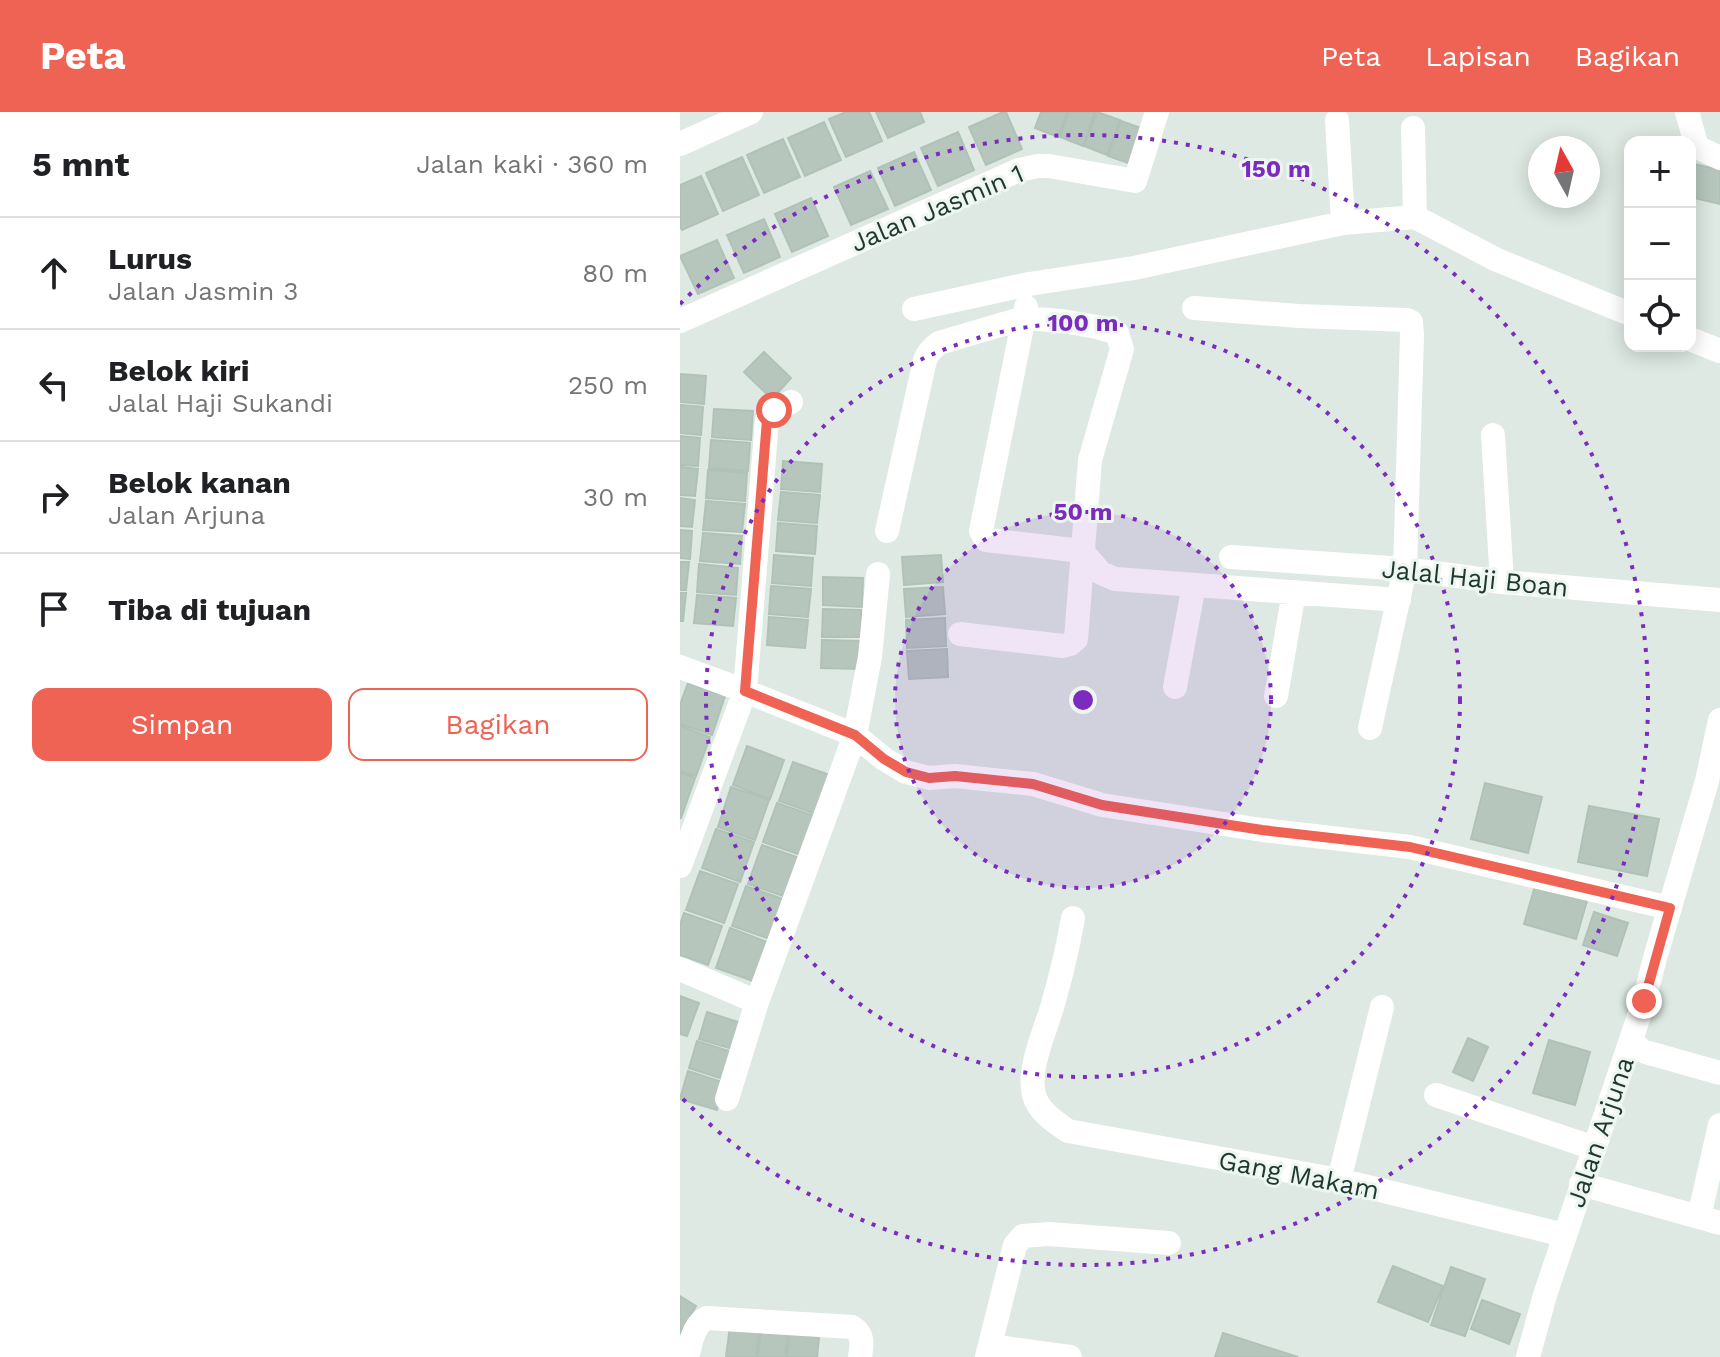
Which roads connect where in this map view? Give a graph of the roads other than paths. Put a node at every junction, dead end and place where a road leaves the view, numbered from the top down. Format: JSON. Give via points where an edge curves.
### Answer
{"nodes":[{"id":1,"x":751,"y":112,"type":"edge"},
{"id":2,"x":1157,"y":112,"type":"edge"},
{"id":3,"x":1687,"y":112,"type":"edge"},
{"id":4,"x":1337,"y":120,"type":"dead end"},
{"id":5,"x":1413,"y":128,"type":"dead end"},
{"id":6,"x":680,"y":144,"type":"edge"},
{"id":7,"x":1720,"y":158,"type":"edge"},
{"id":8,"x":1415,"y":217,"type":"junction"},
{"id":9,"x":1343,"y":223,"type":"junction"},
{"id":10,"x":1027,"y":301,"type":"junction"},
{"id":11,"x":1194,"y":308,"type":"dead end"},
{"id":12,"x":914,"y":309,"type":"dead end"},
{"id":13,"x":1624,"y":312,"type":"edge"},
{"id":14,"x":680,"y":321,"type":"edge"},
{"id":15,"x":1696,"y":341,"type":"edge"},
{"id":16,"x":1720,"y":351,"type":"edge"},
{"id":17,"x":791,"y":402,"type":"dead end"},
{"id":18,"x":1493,"y":435,"type":"dead end"},
{"id":19,"x":887,"y":531,"type":"dead end"},
{"id":20,"x":1082,"y":551,"type":"junction"},
{"id":21,"x":1231,"y":557,"type":"dead end"},
{"id":22,"x":1405,"y":569,"type":"junction"},
{"id":23,"x":878,"y":574,"type":"dead end"},
{"id":24,"x":1502,"y":582,"type":"junction"},
{"id":25,"x":1194,"y":585,"type":"junction"},
{"id":26,"x":1294,"y":592,"type":"junction"},
{"id":27,"x":1399,"y":600,"type":"junction"},
{"id":28,"x":1720,"y":600,"type":"edge"},
{"id":29,"x":960,"y":634,"type":"dead end"},
{"id":30,"x":680,"y":667,"type":"edge"},
{"id":31,"x":1175,"y":687,"type":"dead end"},
{"id":32,"x":745,"y":691,"type":"junction"},
{"id":33,"x":1276,"y":696,"type":"dead end"},
{"id":34,"x":1720,"y":720,"type":"edge"},
{"id":35,"x":1370,"y":728,"type":"dead end"},
{"id":36,"x":855,"y":735,"type":"junction"},
{"id":37,"x":680,"y":866,"type":"edge"},
{"id":38,"x":1670,"y":908,"type":"junction"},
{"id":39,"x":1073,"y":918,"type":"dead end"},
{"id":40,"x":680,"y":969,"type":"edge"},
{"id":41,"x":757,"y":1002,"type":"junction"},
{"id":42,"x":1382,"y":1007,"type":"dead end"},
{"id":43,"x":1631,"y":1041,"type":"junction"},
{"id":44,"x":1720,"y":1073,"type":"edge"},
{"id":45,"x":1436,"y":1095,"type":"dead end"},
{"id":46,"x":727,"y":1099,"type":"dead end"},
{"id":47,"x":1720,"y":1125,"type":"edge"},
{"id":48,"x":1594,"y":1148,"type":"junction"},
{"id":49,"x":1339,"y":1180,"type":"junction"},
{"id":50,"x":1581,"y":1184,"type":"junction"},
{"id":51,"x":1709,"y":1220,"type":"edge"},
{"id":52,"x":1564,"y":1235,"type":"junction"},
{"id":53,"x":1169,"y":1243,"type":"dead end"},
{"id":54,"x":989,"y":1351,"type":"edge"},
{"id":55,"x":687,"y":1357,"type":"edge"},
{"id":56,"x":860,"y":1357,"type":"edge"},
{"id":57,"x":1070,"y":1357,"type":"edge"},
{"id":58,"x":1528,"y":1357,"type":"edge"}],
"edges":[{"from":1,"to":6,"type":"street"},
{"from":2,"to":14,"type":"street","name":"Jalan Jasmin 1","via":[[1135,181],[1049,166],[1019,170]]},
{"from":3,"to":7,"type":"street","via":[[1697,147]]},
{"from":4,"to":9,"type":"street"},
{"from":5,"to":8,"type":"street"},
{"from":8,"to":9,"type":"street"},
{"from":8,"to":13,"type":"street","via":[[1497,260]]},
{"from":9,"to":10,"type":"street","via":[[1134,268]]},
{"from":10,"to":12,"type":"street"},
{"from":10,"to":19,"type":"street","via":[[929,351]]},
{"from":10,"to":20,"type":"street","via":[[1062,321],[1117,333],[1122,349],[1090,460]]},
{"from":10,"to":20,"type":"street","via":[[981,534],[988,541]]},
{"from":11,"to":22,"type":"street","via":[[1411,322]]},
{"from":15,"to":16,"type":"street"},
{"from":17,"to":32,"type":"street","via":[[767,420]]},
{"from":18,"to":24,"type":"street"},
{"from":20,"to":25,"type":"street","via":[[1101,573],[1115,579]]},
{"from":20,"to":29,"type":"street","via":[[1077,636],[1070,644]]},
{"from":21,"to":22,"type":"street","name":"Jalal Haji Boan"},
{"from":22,"to":24,"type":"street","name":"Jalal Haji Boan"},
{"from":22,"to":27,"type":"street"},
{"from":23,"to":36,"type":"street"},
{"from":24,"to":28,"type":"street","name":"Jalal Haji Boan"},
{"from":25,"to":26,"type":"street"},
{"from":25,"to":31,"type":"street"},
{"from":26,"to":27,"type":"street"},
{"from":26,"to":33,"type":"street"},
{"from":27,"to":35,"type":"street"},
{"from":30,"to":32,"type":"street"},
{"from":32,"to":36,"type":"street"},
{"from":32,"to":37,"type":"street"},
{"from":34,"to":38,"type":"street","name":"Jalan Arjuna"},
{"from":36,"to":38,"type":"street","via":[[906,772],[929,778],[1033,784],[1102,805],[1410,847]]},
{"from":36,"to":41,"type":"street"},
{"from":38,"to":43,"type":"street","name":"Jalan Arjuna"},
{"from":39,"to":49,"type":"street","name":"Gang Makam","via":[[1033,1071],[1040,1108],[1068,1131]]},
{"from":40,"to":41,"type":"street"},
{"from":41,"to":46,"type":"street"},
{"from":42,"to":49,"type":"street"},
{"from":43,"to":44,"type":"street","via":[[1642,1051]]},
{"from":43,"to":48,"type":"street","name":"Jalan Arjuna"},
{"from":45,"to":48,"type":"street"},
{"from":47,"to":51,"type":"street"},
{"from":48,"to":50,"type":"street","name":"Jalan Arjuna"},
{"from":49,"to":52,"type":"street","name":"Gang Makam"},
{"from":50,"to":51,"type":"street"},
{"from":50,"to":52,"type":"street","name":"Jalan Arjuna"},
{"from":52,"to":58,"type":"street","name":"Jalan Arjuna"},
{"from":53,"to":54,"type":"street","via":[[1023,1236],[1015,1245]]},
{"from":54,"to":57,"type":"street"},
{"from":55,"to":56,"type":"street","via":[[697,1325],[707,1318],[852,1327],[862,1340]]}]}
